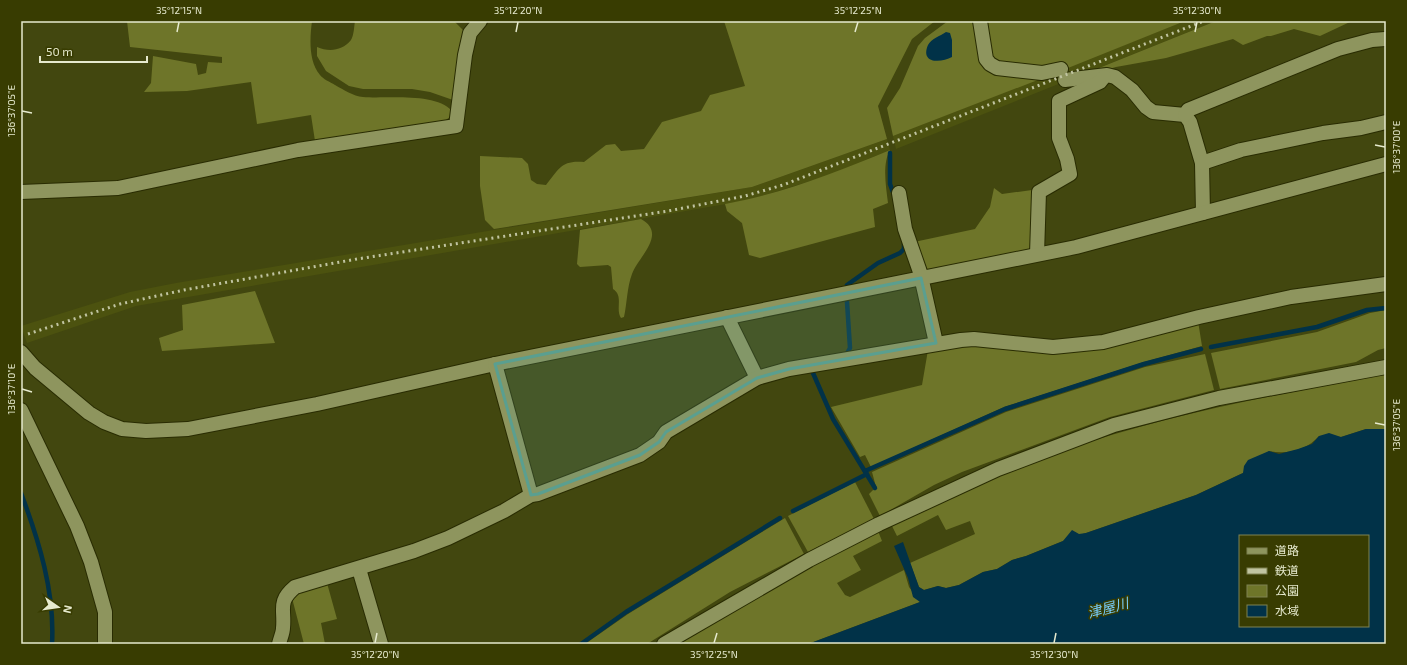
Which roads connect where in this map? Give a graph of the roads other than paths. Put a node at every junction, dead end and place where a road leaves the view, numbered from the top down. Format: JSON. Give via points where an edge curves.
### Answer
{"nodes":[{"id":1,"x":480,"y":21,"type":"edge"},
{"id":2,"x":980,"y":21,"type":"edge"},
{"id":3,"x":1385,"y":39,"type":"dead end"},
{"id":4,"x":1106,"y":75,"type":"junction"},
{"id":5,"x":1185,"y":115,"type":"junction"},
{"id":6,"x":1386,"y":122,"type":"edge"},
{"id":7,"x":1202,"y":163,"type":"junction"},
{"id":8,"x":1386,"y":164,"type":"edge"},
{"id":9,"x":21,"y":192,"type":"edge"},
{"id":10,"x":898,"y":193,"type":"dead end"},
{"id":11,"x":1203,"y":213,"type":"junction"},
{"id":12,"x":1037,"y":254,"type":"junction"},
{"id":13,"x":921,"y":278,"type":"junction"},
{"id":14,"x":1386,"y":284,"type":"edge"},
{"id":15,"x":727,"y":317,"type":"junction"},
{"id":16,"x":936,"y":343,"type":"junction"},
{"id":17,"x":21,"y":352,"type":"edge"},
{"id":18,"x":495,"y":364,"type":"junction"},
{"id":19,"x":1385,"y":367,"type":"edge"},
{"id":20,"x":757,"y":378,"type":"junction"},
{"id":21,"x":21,"y":410,"type":"edge"},
{"id":22,"x":531,"y":495,"type":"junction"},
{"id":23,"x":359,"y":569,"type":"junction"},
{"id":24,"x":105,"y":644,"type":"edge"},
{"id":25,"x":279,"y":644,"type":"edge"},
{"id":26,"x":381,"y":644,"type":"edge"},
{"id":27,"x":664,"y":644,"type":"edge"}],
"edges":[{"from":1,"to":9,"type":"street","via":[[470,33],[456,126],[298,150],[118,188]]},
{"from":2,"to":4,"type":"street","via":[[986,59],[998,68],[1063,75]]},
{"from":3,"to":5,"type":"street","via":[[1338,49],[1188,110]]},
{"from":4,"to":5,"type":"street","via":[[1115,77],[1132,90],[1153,112]]},
{"from":4,"to":12,"type":"street","via":[[1100,82],[1059,101],[1059,138],[1070,174],[1039,192]]},
{"from":5,"to":7,"type":"street","via":[[1190,122]]},
{"from":6,"to":7,"type":"street","via":[[1361,128],[1323,132],[1241,150]]},
{"from":7,"to":11,"type":"street"},
{"from":8,"to":11,"type":"street"},
{"from":10,"to":13,"type":"street","via":[[905,229]]},
{"from":11,"to":12,"type":"street","via":[[1076,247]]},
{"from":12,"to":13,"type":"street"},
{"from":13,"to":15,"type":"street"},
{"from":13,"to":16,"type":"street"},
{"from":14,"to":16,"type":"street","via":[[1291,297],[1103,342],[1053,348],[974,339]]},
{"from":15,"to":18,"type":"street"},
{"from":15,"to":20,"type":"street"},
{"from":16,"to":20,"type":"street","via":[[789,369]]},
{"from":17,"to":18,"type":"street","via":[[35,368],[89,413],[122,429],[146,431],[188,429],[317,404]]},
{"from":18,"to":22,"type":"street"},
{"from":19,"to":27,"type":"street","via":[[1219,398],[1122,423],[998,469],[879,524],[809,560]]},
{"from":20,"to":22,"type":"street","via":[[666,432],[659,442],[640,455]]},
{"from":21,"to":24,"type":"street","via":[[77,526],[91,562],[105,612]]},
{"from":22,"to":23,"type":"street","via":[[448,538]]},
{"from":23,"to":25,"type":"street","via":[[295,587],[287,593],[282,609],[283,628]]},
{"from":23,"to":26,"type":"street"}]}
